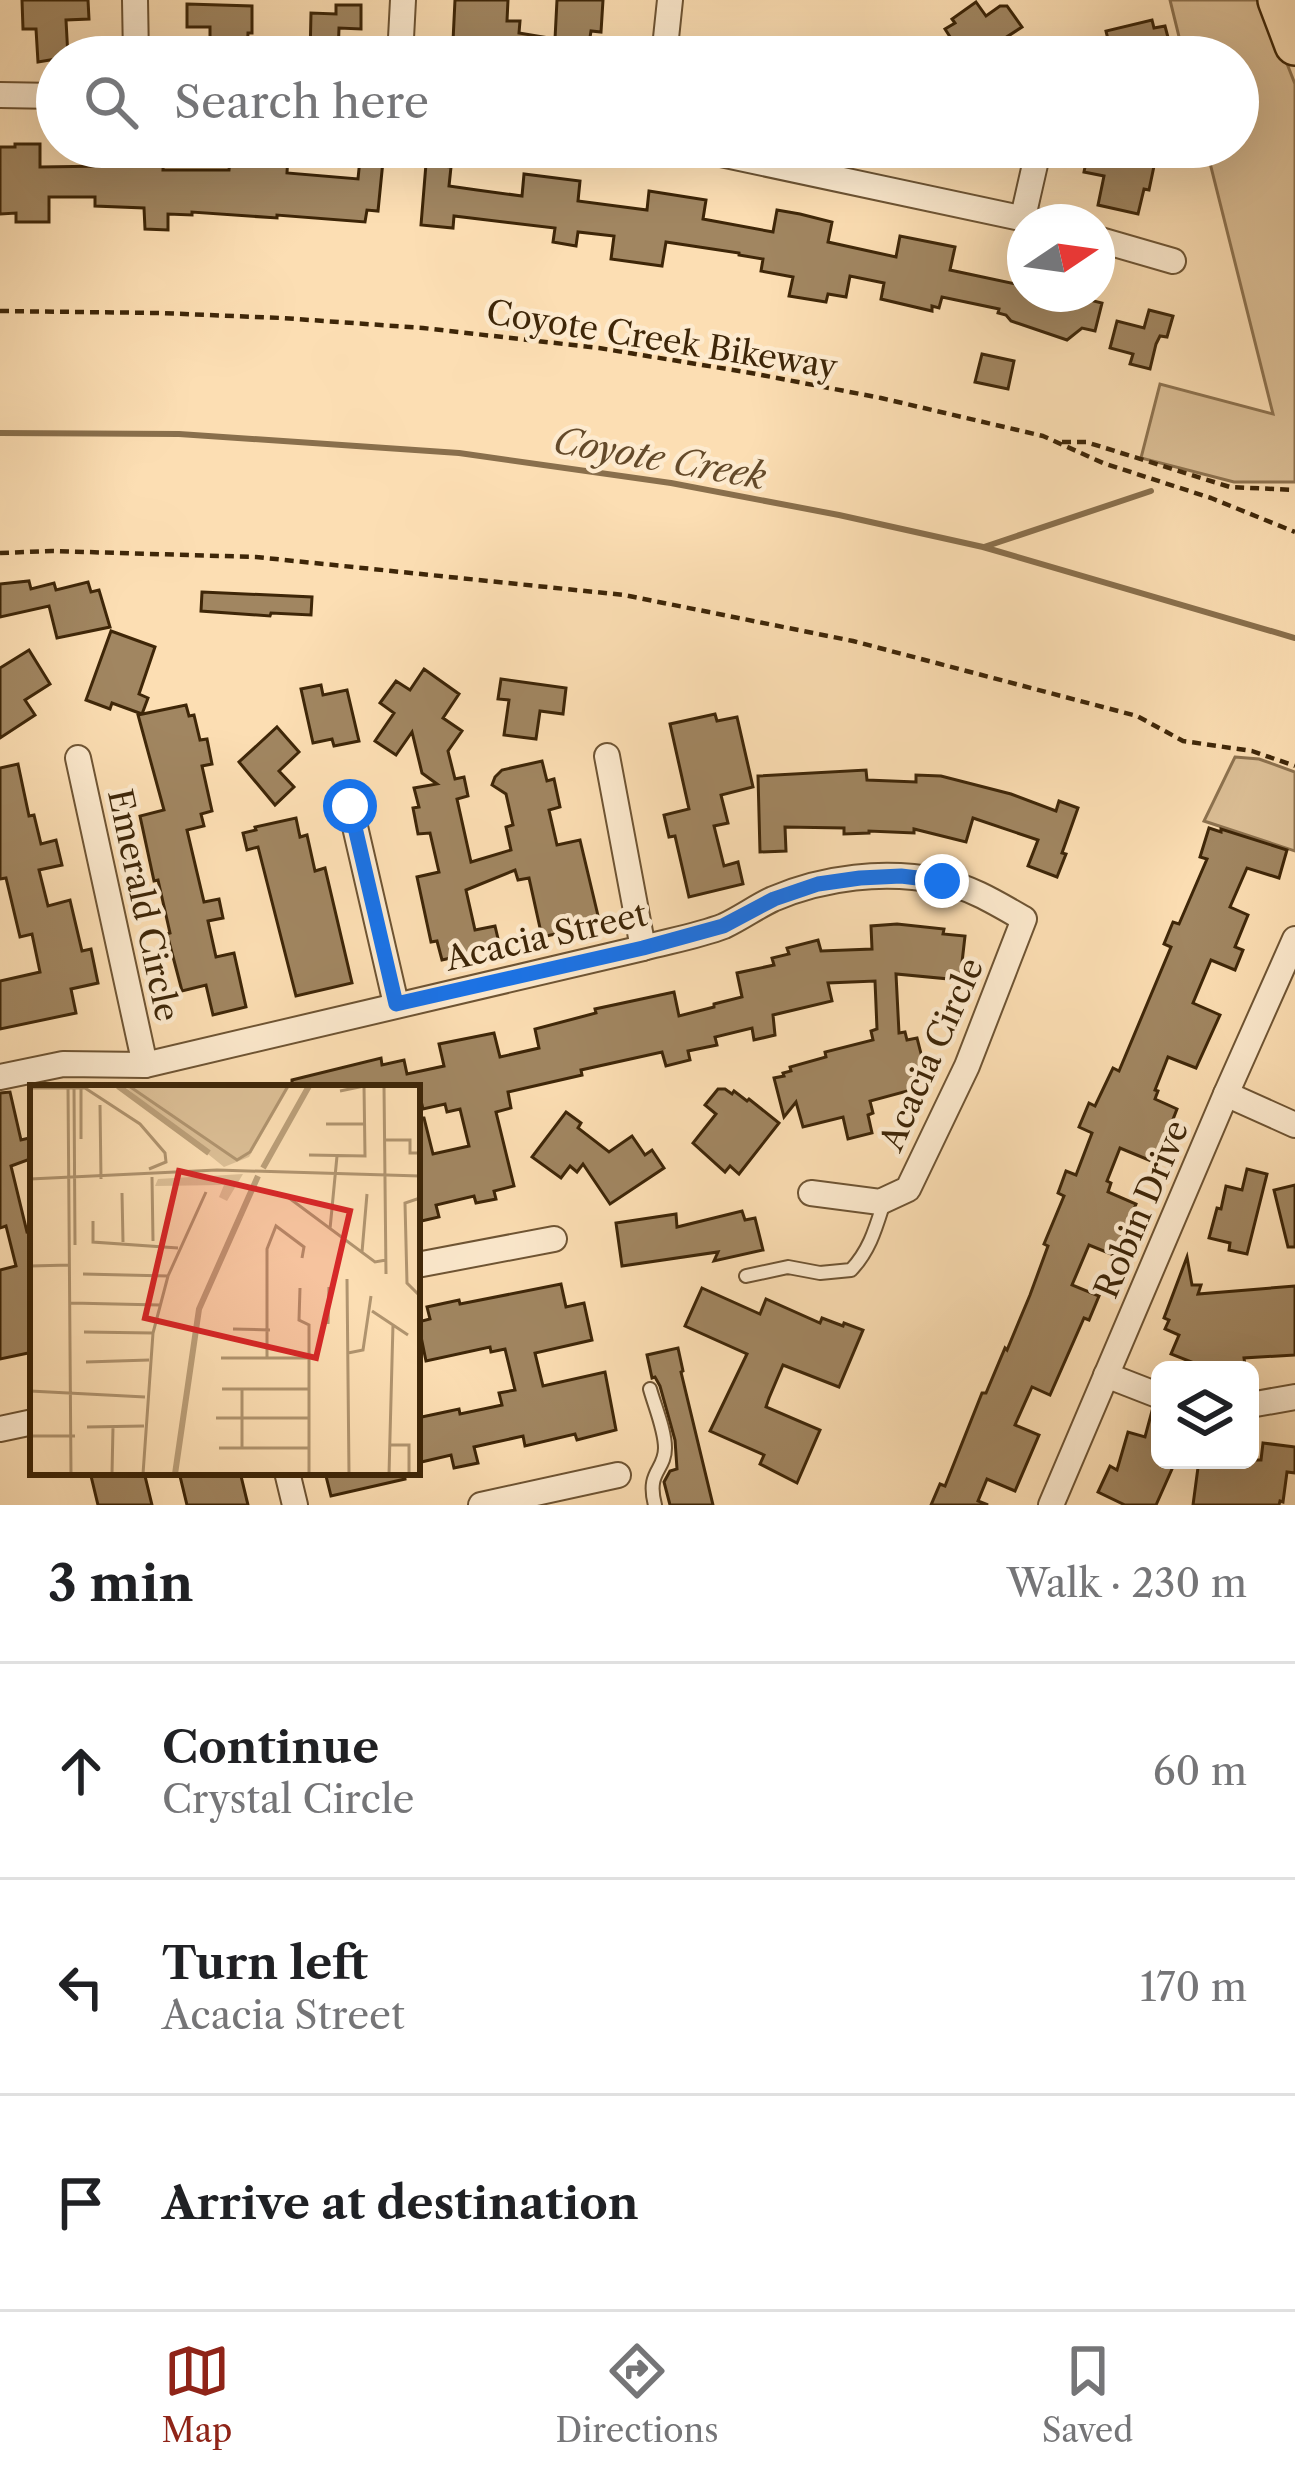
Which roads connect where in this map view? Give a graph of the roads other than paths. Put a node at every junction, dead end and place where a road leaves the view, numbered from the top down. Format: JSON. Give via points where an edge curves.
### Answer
{"nodes":[{"id":1,"x":135,"y":0,"type":"edge"},
{"id":2,"x":403,"y":0,"type":"edge"},
{"id":3,"x":670,"y":0,"type":"edge"},
{"id":4,"x":1278,"y":0,"type":"edge"},
{"id":5,"x":136,"y":36,"type":"edge"},
{"id":6,"x":401,"y":36,"type":"edge"},
{"id":7,"x":666,"y":36,"type":"edge"},
{"id":8,"x":1295,"y":45,"type":"edge"},
{"id":9,"x":0,"y":95,"type":"edge"},
{"id":10,"x":36,"y":96,"type":"edge"},
{"id":11,"x":787,"y":168,"type":"edge"},
{"id":12,"x":1037,"y":168,"type":"edge"},
{"id":13,"x":1033,"y":204,"type":"edge"},
{"id":14,"x":1007,"y":215,"type":"edge"},
{"id":15,"x":1115,"y":244,"type":"edge"},
{"id":16,"x":1173,"y":261,"type":"dead end"},
{"id":17,"x":607,"y":755,"type":"dead end"},
{"id":18,"x":78,"y":758,"type":"dead end"},
{"id":19,"x":350,"y":806,"type":"dead end"},
{"id":20,"x":1024,"y":919,"type":"joint"},
{"id":21,"x":1295,"y":939,"type":"edge"},
{"id":22,"x":643,"y":948,"type":"junction"},
{"id":23,"x":396,"y":1004,"type":"junction"},
{"id":24,"x":145,"y":1065,"type":"junction"},
{"id":25,"x":0,"y":1077,"type":"edge"},
{"id":26,"x":1226,"y":1094,"type":"junction"},
{"id":27,"x":1295,"y":1125,"type":"edge"},
{"id":28,"x":811,"y":1193,"type":"dead end"},
{"id":29,"x":884,"y":1201,"type":"junction"},
{"id":30,"x":554,"y":1239,"type":"dead end"},
{"id":31,"x":420,"y":1264,"type":"edge"},
{"id":32,"x":746,"y":1276,"type":"dead end"},
{"id":33,"x":1106,"y":1375,"type":"junction"},
{"id":34,"x":650,"y":1389,"type":"dead end"},
{"id":35,"x":1151,"y":1392,"type":"edge"},
{"id":36,"x":1295,"y":1397,"type":"edge"},
{"id":37,"x":1259,"y":1403,"type":"edge"},
{"id":38,"x":30,"y":1423,"type":"edge"},
{"id":39,"x":0,"y":1429,"type":"edge"},
{"id":40,"x":287,"y":1475,"type":"edge"},
{"id":41,"x":618,"y":1475,"type":"dead end"},
{"id":42,"x":295,"y":1505,"type":"edge"},
{"id":43,"x":481,"y":1505,"type":"edge"},
{"id":44,"x":656,"y":1505,"type":"edge"},
{"id":45,"x":1051,"y":1505,"type":"edge"}],
"edges":[{"from":1,"to":5,"type":"street"},
{"from":2,"to":6,"type":"street"},
{"from":3,"to":7,"type":"street"},
{"from":4,"to":8,"type":"main road"},
{"from":9,"to":10,"type":"street"},
{"from":11,"to":14,"type":"street"},
{"from":12,"to":13,"type":"street"},
{"from":15,"to":16,"type":"street"},
{"from":17,"to":22,"type":"street"},
{"from":18,"to":24,"type":"street","name":"Emerald Circle"},
{"from":19,"to":23,"type":"street"},
{"from":20,"to":22,"type":"street","name":"Acacia Street","via":[[942,881],[860,878],[818,884],[723,926]]},
{"from":20,"to":29,"type":"street","name":"Acacia Circle","via":[[908,1189]]},
{"from":21,"to":26,"type":"street","name":"Robin Drive"},
{"from":22,"to":23,"type":"street","name":"Acacia Street"},
{"from":23,"to":24,"type":"street","name":"Acacia Street"},
{"from":24,"to":25,"type":"street","name":"Acacia Street","via":[[63,1064]]},
{"from":26,"to":27,"type":"street"},
{"from":26,"to":33,"type":"street","name":"Robin Drive"},
{"from":28,"to":29,"type":"street"},
{"from":29,"to":32,"type":"lane","via":[[874,1236],[851,1270],[788,1267]]},
{"from":30,"to":31,"type":"street"},
{"from":33,"to":35,"type":"street"},
{"from":33,"to":45,"type":"street","name":"Robin Drive"},
{"from":34,"to":44,"type":"lane","via":[[665,1445],[652,1482]]},
{"from":36,"to":37,"type":"street"},
{"from":38,"to":39,"type":"street"},
{"from":40,"to":42,"type":"street"},
{"from":41,"to":43,"type":"street"}]}
